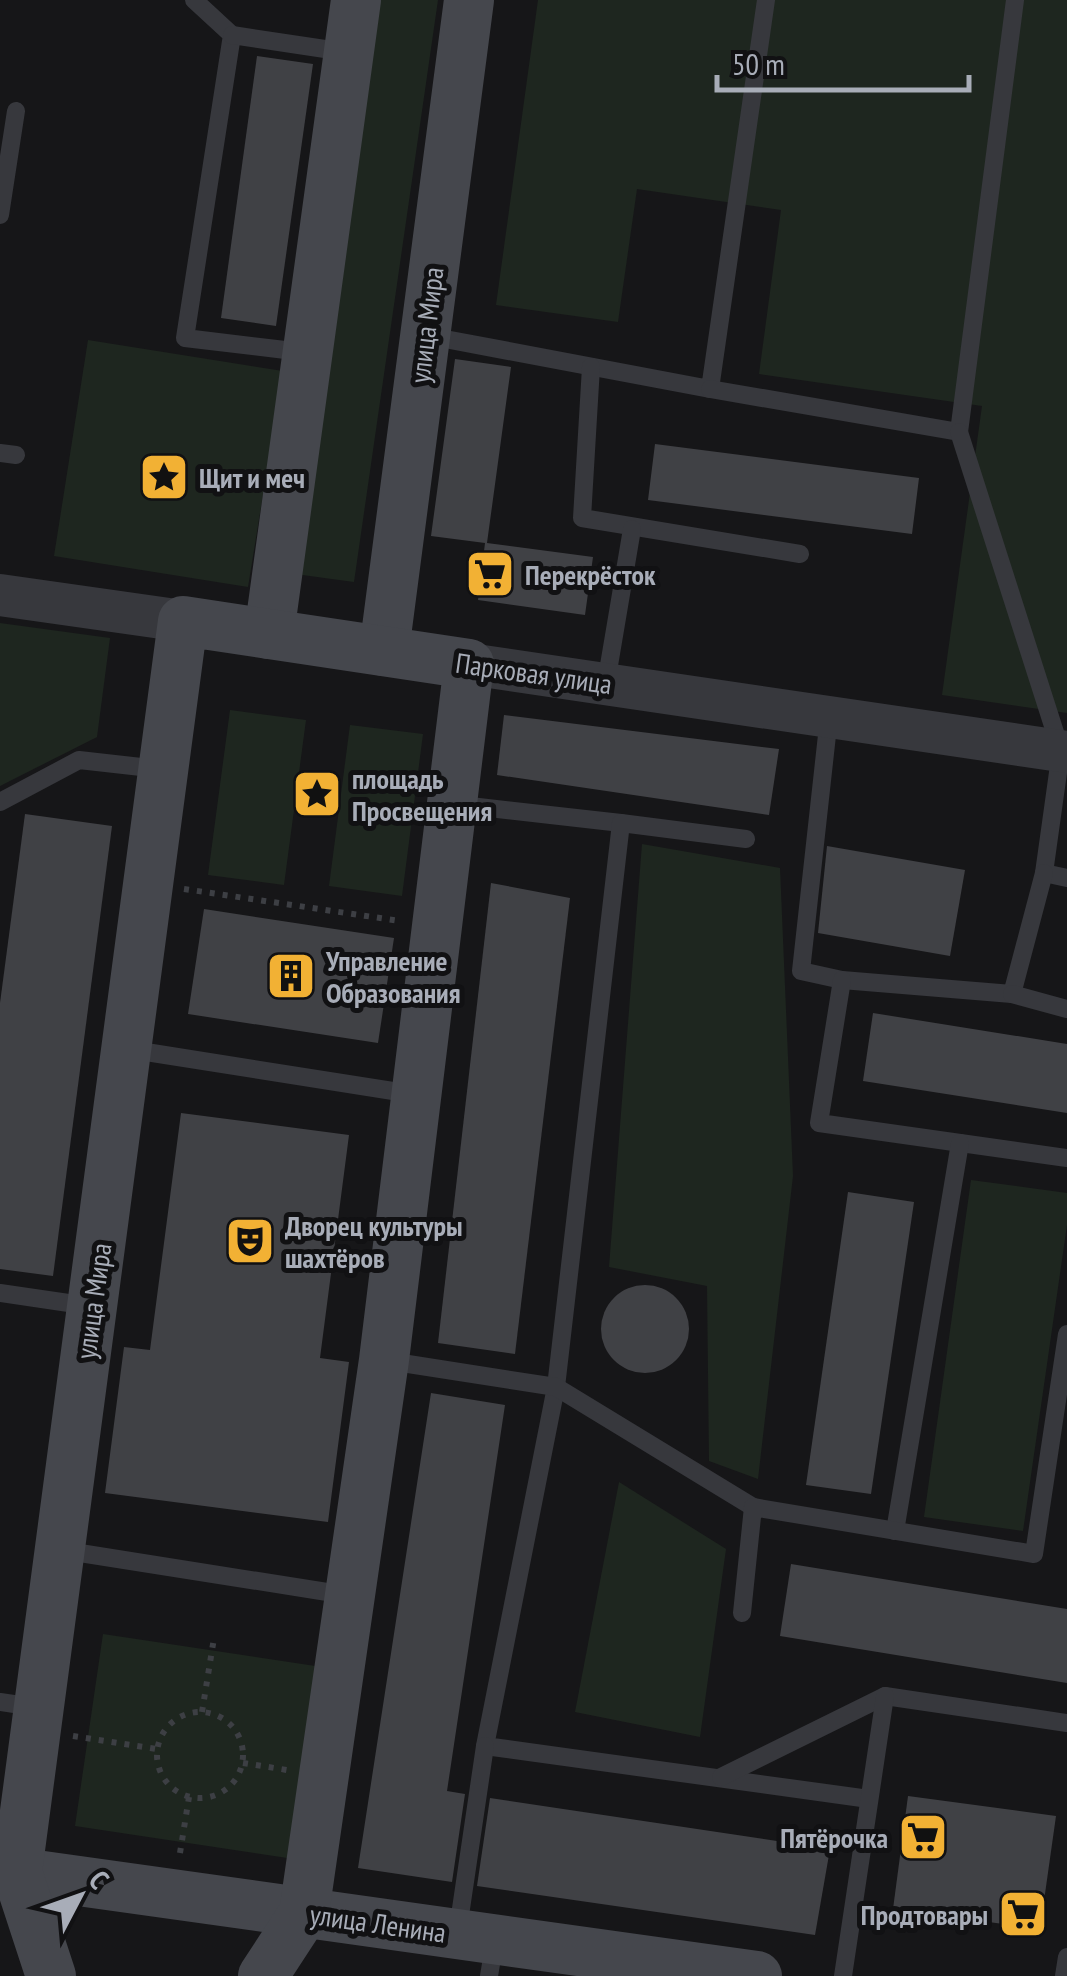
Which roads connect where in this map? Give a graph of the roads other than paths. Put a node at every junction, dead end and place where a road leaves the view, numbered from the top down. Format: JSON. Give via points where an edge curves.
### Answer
{"nodes":[{"id":1,"x":194,"y":0,"type":"edge"},
{"id":2,"x":356,"y":0,"type":"edge"},
{"id":3,"x":468,"y":0,"type":"edge"},
{"id":4,"x":766,"y":0,"type":"edge"},
{"id":5,"x":1015,"y":0,"type":"edge"},
{"id":6,"x":232,"y":36,"type":"junction"},
{"id":7,"x":348,"y":52,"type":"junction"},
{"id":8,"x":16,"y":111,"type":"dead end"},
{"id":9,"x":0,"y":215,"type":"edge"},
{"id":10,"x":424,"y":336,"type":"junction"},
{"id":11,"x":308,"y":353,"type":"junction"},
{"id":12,"x":592,"y":367,"type":"junction"},
{"id":13,"x":710,"y":390,"type":"junction"},
{"id":14,"x":959,"y":432,"type":"junction"},
{"id":15,"x":632,"y":529,"type":"junction"},
{"id":16,"x":800,"y":554,"type":"dead end"},
{"id":17,"x":0,"y":595,"type":"edge"},
{"id":18,"x":184,"y":621,"type":"junction"},
{"id":19,"x":269,"y":634,"type":"junction"},
{"id":20,"x":384,"y":651,"type":"junction"},
{"id":21,"x":469,"y":664,"type":"junction"},
{"id":22,"x":606,"y":684,"type":"junction"},
{"id":23,"x":829,"y":717,"type":"junction"},
{"id":24,"x":1064,"y":752,"type":"edge"},
{"id":25,"x":164,"y":769,"type":"junction"},
{"id":26,"x":0,"y":802,"type":"edge"},
{"id":27,"x":451,"y":804,"type":"junction"},
{"id":28,"x":622,"y":823,"type":"junction"},
{"id":29,"x":746,"y":839,"type":"dead end"},
{"id":30,"x":1044,"y":873,"type":"junction"},
{"id":31,"x":1067,"y":878,"type":"edge"},
{"id":32,"x":842,"y":980,"type":"junction"},
{"id":33,"x":1012,"y":994,"type":"junction"},
{"id":34,"x":1067,"y":1009,"type":"edge"},
{"id":35,"x":126,"y":1048,"type":"junction"},
{"id":36,"x":414,"y":1094,"type":"junction"},
{"id":37,"x":960,"y":1143,"type":"junction"},
{"id":38,"x":1067,"y":1158,"type":"edge"},
{"id":39,"x":0,"y":1293,"type":"edge"},
{"id":40,"x":92,"y":1306,"type":"junction"},
{"id":41,"x":1067,"y":1334,"type":"edge"},
{"id":42,"x":384,"y":1360,"type":"junction"},
{"id":43,"x":556,"y":1387,"type":"junction"},
{"id":44,"x":1061,"y":1412,"type":"edge"},
{"id":45,"x":752,"y":1507,"type":"junction"},
{"id":46,"x":895,"y":1531,"type":"junction"},
{"id":47,"x":60,"y":1550,"type":"junction"},
{"id":48,"x":350,"y":1596,"type":"junction"},
{"id":49,"x":742,"y":1613,"type":"dead end"},
{"id":50,"x":885,"y":1696,"type":"junction"},
{"id":51,"x":26,"y":1713,"type":"edge"},
{"id":52,"x":1067,"y":1723,"type":"edge"},
{"id":53,"x":485,"y":1746,"type":"junction"},
{"id":54,"x":720,"y":1777,"type":"junction"},
{"id":55,"x":870,"y":1799,"type":"junction"},
{"id":56,"x":9,"y":1871,"type":"edge"},
{"id":57,"x":304,"y":1913,"type":"junction"},
{"id":58,"x":481,"y":1950,"type":"edge"},
{"id":59,"x":1067,"y":1956,"type":"edge"},
{"id":60,"x":616,"y":1966,"type":"edge"},
{"id":61,"x":51,"y":1976,"type":"edge"},
{"id":62,"x":263,"y":1976,"type":"edge"},
{"id":63,"x":757,"y":1976,"type":"edge"},
{"id":64,"x":843,"y":1976,"type":"edge"},
{"id":65,"x":1064,"y":1976,"type":"edge"}],
"edges":[{"from":1,"to":6,"type":"lane"},
{"from":2,"to":7,"type":"main road"},
{"from":3,"to":10,"type":"main road","name":"улица Мира"},
{"from":4,"to":13,"type":"lane"},
{"from":5,"to":14,"type":"lane"},
{"from":6,"to":7,"type":"lane"},
{"from":6,"to":11,"type":"lane","via":[[185,338]]},
{"from":7,"to":11,"type":"main road"},
{"from":8,"to":9,"type":"lane"},
{"from":10,"to":12,"type":"lane"},
{"from":10,"to":20,"type":"main road","name":"улица Мира"},
{"from":11,"to":19,"type":"main road"},
{"from":12,"to":13,"type":"lane"},
{"from":12,"to":15,"type":"lane","via":[[582,518]]},
{"from":13,"to":14,"type":"lane"},
{"from":14,"to":24,"type":"lane"},
{"from":15,"to":16,"type":"lane"},
{"from":15,"to":22,"type":"lane"},
{"from":17,"to":18,"type":"street","name":"Парковая улица"},
{"from":18,"to":19,"type":"main road","name":"Парковая улица"},
{"from":18,"to":25,"type":"main road","name":"улица Мира"},
{"from":19,"to":20,"type":"main road","name":"Парковая улица"},
{"from":20,"to":21,"type":"main road","name":"Парковая улица"},
{"from":21,"to":22,"type":"street","name":"Парковая улица"},
{"from":21,"to":27,"type":"main road"},
{"from":22,"to":23,"type":"street","name":"Парковая улица"},
{"from":23,"to":24,"type":"street","name":"Парковая улица"},
{"from":23,"to":32,"type":"lane","via":[[801,971]]},
{"from":24,"to":30,"type":"lane"},
{"from":25,"to":26,"type":"lane","via":[[79,760]]},
{"from":25,"to":35,"type":"main road","name":"улица Мира"},
{"from":27,"to":28,"type":"lane"},
{"from":27,"to":36,"type":"main road"},
{"from":28,"to":29,"type":"lane"},
{"from":28,"to":43,"type":"lane"},
{"from":30,"to":31,"type":"lane"},
{"from":30,"to":33,"type":"lane"},
{"from":32,"to":33,"type":"lane"},
{"from":32,"to":37,"type":"lane","via":[[819,1123]]},
{"from":33,"to":34,"type":"lane"},
{"from":35,"to":36,"type":"lane"},
{"from":35,"to":40,"type":"main road","name":"улица Мира"},
{"from":36,"to":42,"type":"main road"},
{"from":37,"to":38,"type":"lane"},
{"from":37,"to":46,"type":"lane"},
{"from":39,"to":40,"type":"lane"},
{"from":40,"to":47,"type":"main road","name":"улица Мира"},
{"from":41,"to":44,"type":"lane"},
{"from":42,"to":43,"type":"lane"},
{"from":42,"to":48,"type":"main road"},
{"from":43,"to":45,"type":"lane"},
{"from":43,"to":53,"type":"lane"},
{"from":44,"to":46,"type":"lane","via":[[1034,1554]]},
{"from":45,"to":46,"type":"lane"},
{"from":45,"to":49,"type":"lane"},
{"from":47,"to":48,"type":"lane"},
{"from":47,"to":51,"type":"main road","name":"улица Мира"},
{"from":48,"to":57,"type":"main road"},
{"from":50,"to":52,"type":"lane"},
{"from":50,"to":54,"type":"lane"},
{"from":50,"to":55,"type":"lane"},
{"from":51,"to":56,"type":"main road","name":"улица Мира"},
{"from":53,"to":54,"type":"lane"},
{"from":53,"to":58,"type":"lane"},
{"from":54,"to":55,"type":"lane"},
{"from":55,"to":64,"type":"lane"},
{"from":56,"to":57,"type":"main road","name":"улица Ленина"},
{"from":56,"to":61,"type":"main road","name":"улица Мира"},
{"from":57,"to":58,"type":"main road","name":"улица Ленина"},
{"from":57,"to":62,"type":"main road"},
{"from":58,"to":60,"type":"main road","name":"улица Ленина"},
{"from":59,"to":65,"type":"lane"},
{"from":60,"to":63,"type":"main road","name":"улица Ленина"}]}
